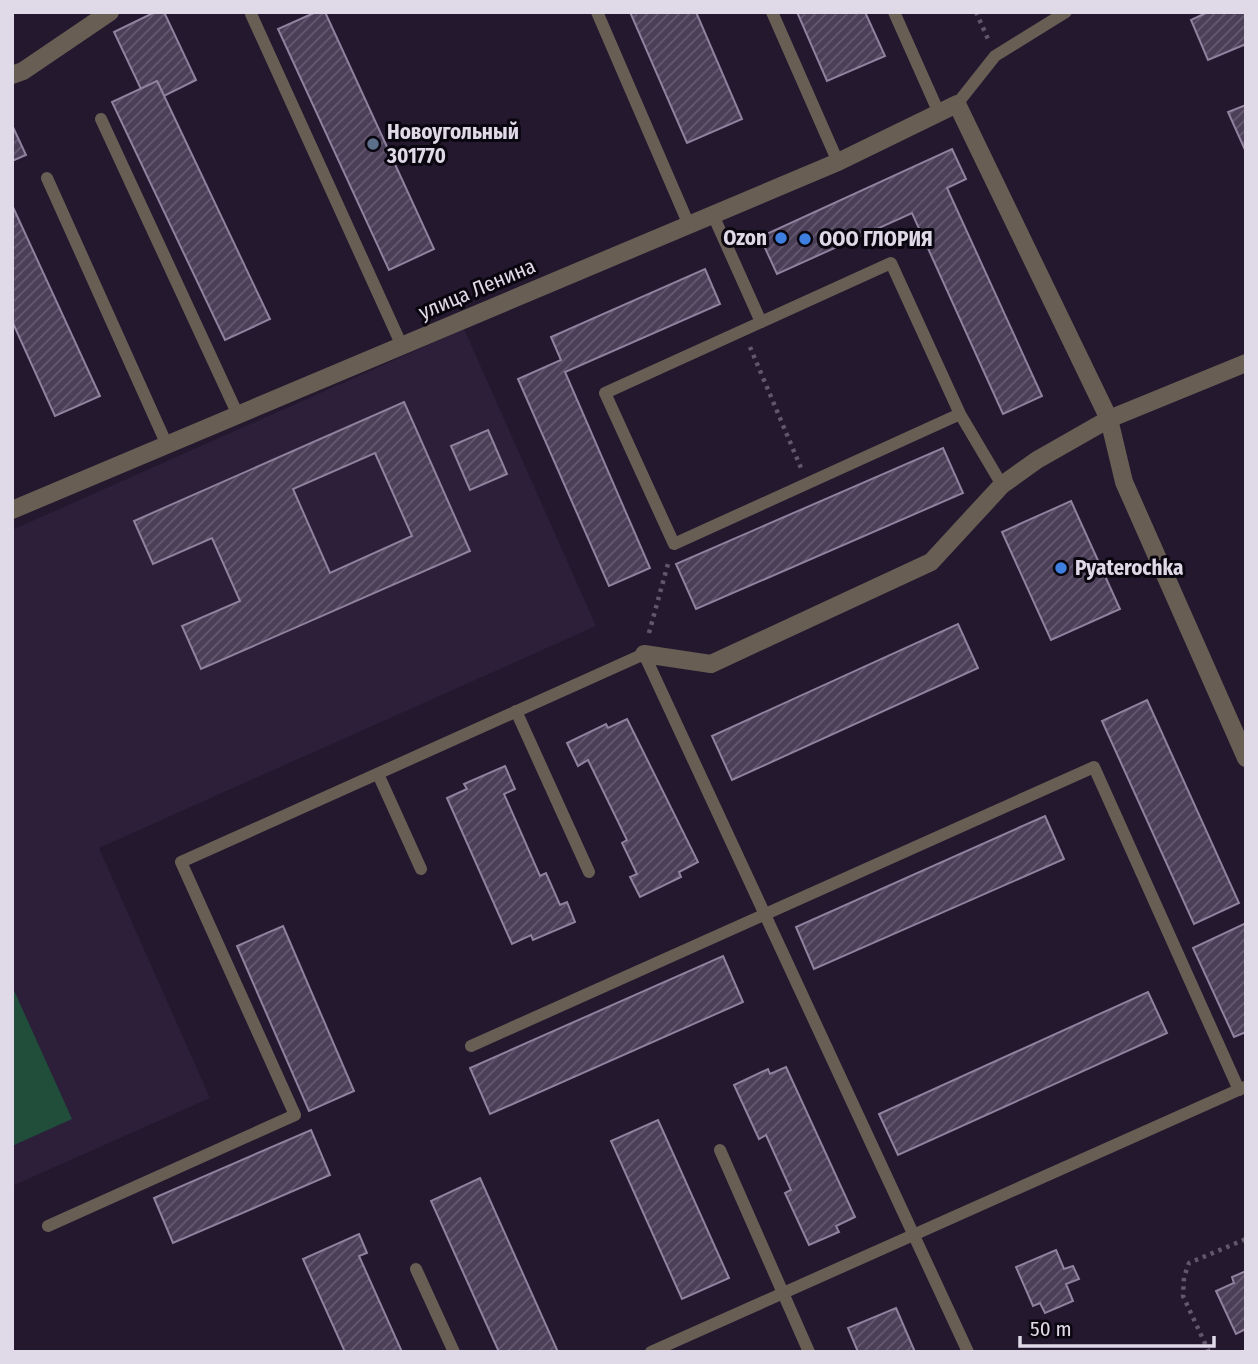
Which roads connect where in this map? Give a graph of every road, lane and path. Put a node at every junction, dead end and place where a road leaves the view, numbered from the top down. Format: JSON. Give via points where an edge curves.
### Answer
{"nodes":[{"id":1,"x":110,"y":12,"type":"edge"},
{"id":2,"x":597,"y":12,"type":"edge"},
{"id":3,"x":772,"y":12,"type":"edge"},
{"id":4,"x":894,"y":12,"type":"edge"},
{"id":5,"x":976,"y":12,"type":"edge"},
{"id":6,"x":1066,"y":12,"type":"edge"},
{"id":7,"x":251,"y":14,"type":"dead end"},
{"id":8,"x":995,"y":56,"type":"junction"},
{"id":9,"x":12,"y":75,"type":"edge"},
{"id":10,"x":957,"y":104,"type":"junction"},
{"id":11,"x":939,"y":113,"type":"junction"},
{"id":12,"x":101,"y":119,"type":"dead end"},
{"id":13,"x":838,"y":162,"type":"junction"},
{"id":14,"x":47,"y":178,"type":"dead end"},
{"id":15,"x":713,"y":215,"type":"junction"},
{"id":16,"x":690,"y":225,"type":"junction"},
{"id":17,"x":761,"y":322,"type":"junction"},
{"id":18,"x":743,"y":330,"type":"junction"},
{"id":19,"x":402,"y":346,"type":"junction"},
{"id":20,"x":1246,"y":363,"type":"edge"},
{"id":21,"x":960,"y":414,"type":"junction"},
{"id":22,"x":238,"y":415,"type":"junction"},
{"id":23,"x":1109,"y":419,"type":"junction"},
{"id":24,"x":167,"y":445,"type":"junction"},
{"id":25,"x":807,"y":483,"type":"junction"},
{"id":26,"x":1002,"y":485,"type":"junction"},
{"id":27,"x":12,"y":510,"type":"edge"},
{"id":28,"x":674,"y":544,"type":"junction"},
{"id":29,"x":644,"y":654,"type":"junction"},
{"id":30,"x":516,"y":711,"type":"junction"},
{"id":31,"x":1246,"y":758,"type":"edge"},
{"id":32,"x":377,"y":774,"type":"junction"},
{"id":33,"x":421,"y":869,"type":"dead end"},
{"id":34,"x":589,"y":872,"type":"dead end"},
{"id":35,"x":765,"y":914,"type":"junction"},
{"id":36,"x":471,"y":1046,"type":"dead end"},
{"id":37,"x":1242,"y":1088,"type":"edge"},
{"id":38,"x":720,"y":1150,"type":"dead end"},
{"id":39,"x":48,"y":1226,"type":"dead end"},
{"id":40,"x":915,"y":1234,"type":"junction"},
{"id":41,"x":1246,"y":1239,"type":"edge"},
{"id":42,"x":416,"y":1269,"type":"dead end"},
{"id":43,"x":783,"y":1293,"type":"junction"},
{"id":44,"x":454,"y":1352,"type":"edge"},
{"id":45,"x":651,"y":1352,"type":"edge"},
{"id":46,"x":809,"y":1352,"type":"edge"},
{"id":47,"x":968,"y":1352,"type":"edge"},
{"id":48,"x":1209,"y":1352,"type":"edge"}],
"edges":[{"from":1,"to":9,"type":"street"},
{"from":2,"to":16,"type":"lane"},
{"from":3,"to":13,"type":"lane"},
{"from":4,"to":11,"type":"lane"},
{"from":5,"to":8,"type":"path"},
{"from":6,"to":8,"type":"lane"},
{"from":7,"to":19,"type":"lane"},
{"from":8,"to":10,"type":"lane"},
{"from":10,"to":11,"type":"street","name":"улица Ленина"},
{"from":10,"to":23,"type":"street"},
{"from":11,"to":13,"type":"street","name":"улица Ленина"},
{"from":12,"to":22,"type":"lane"},
{"from":13,"to":15,"type":"street","name":"улица Ленина"},
{"from":14,"to":24,"type":"lane"},
{"from":15,"to":16,"type":"street","name":"улица Ленина"},
{"from":15,"to":17,"type":"lane"},
{"from":16,"to":19,"type":"street","name":"улица Ленина"},
{"from":17,"to":18,"type":"lane"},
{"from":17,"to":21,"type":"lane","via":[[891,263]]},
{"from":18,"to":25,"type":"path"},
{"from":18,"to":28,"type":"lane","via":[[605,393]]},
{"from":19,"to":22,"type":"street","name":"улица Ленина"},
{"from":20,"to":23,"type":"street"},
{"from":21,"to":25,"type":"lane"},
{"from":21,"to":26,"type":"lane"},
{"from":22,"to":24,"type":"street","name":"улица Ленина"},
{"from":23,"to":26,"type":"street"},
{"from":23,"to":31,"type":"street","via":[[1124,482]]},
{"from":24,"to":27,"type":"street","name":"улица Ленина"},
{"from":25,"to":28,"type":"lane"},
{"from":26,"to":29,"type":"street","via":[[931,562],[711,664]]},
{"from":28,"to":29,"type":"path"},
{"from":29,"to":30,"type":"lane"},
{"from":29,"to":35,"type":"lane"},
{"from":30,"to":32,"type":"lane"},
{"from":30,"to":34,"type":"lane"},
{"from":32,"to":33,"type":"lane"},
{"from":32,"to":39,"type":"lane","via":[[181,862],[295,1115]]},
{"from":35,"to":36,"type":"lane"},
{"from":35,"to":37,"type":"lane","via":[[1094,766]]},
{"from":35,"to":40,"type":"lane"},
{"from":37,"to":40,"type":"lane"},
{"from":38,"to":43,"type":"lane"},
{"from":40,"to":43,"type":"lane"},
{"from":40,"to":47,"type":"lane"},
{"from":41,"to":48,"type":"path","via":[[1189,1264],[1184,1277],[1183,1296]]},
{"from":42,"to":44,"type":"lane"},
{"from":43,"to":45,"type":"lane"},
{"from":43,"to":46,"type":"lane"}]}
